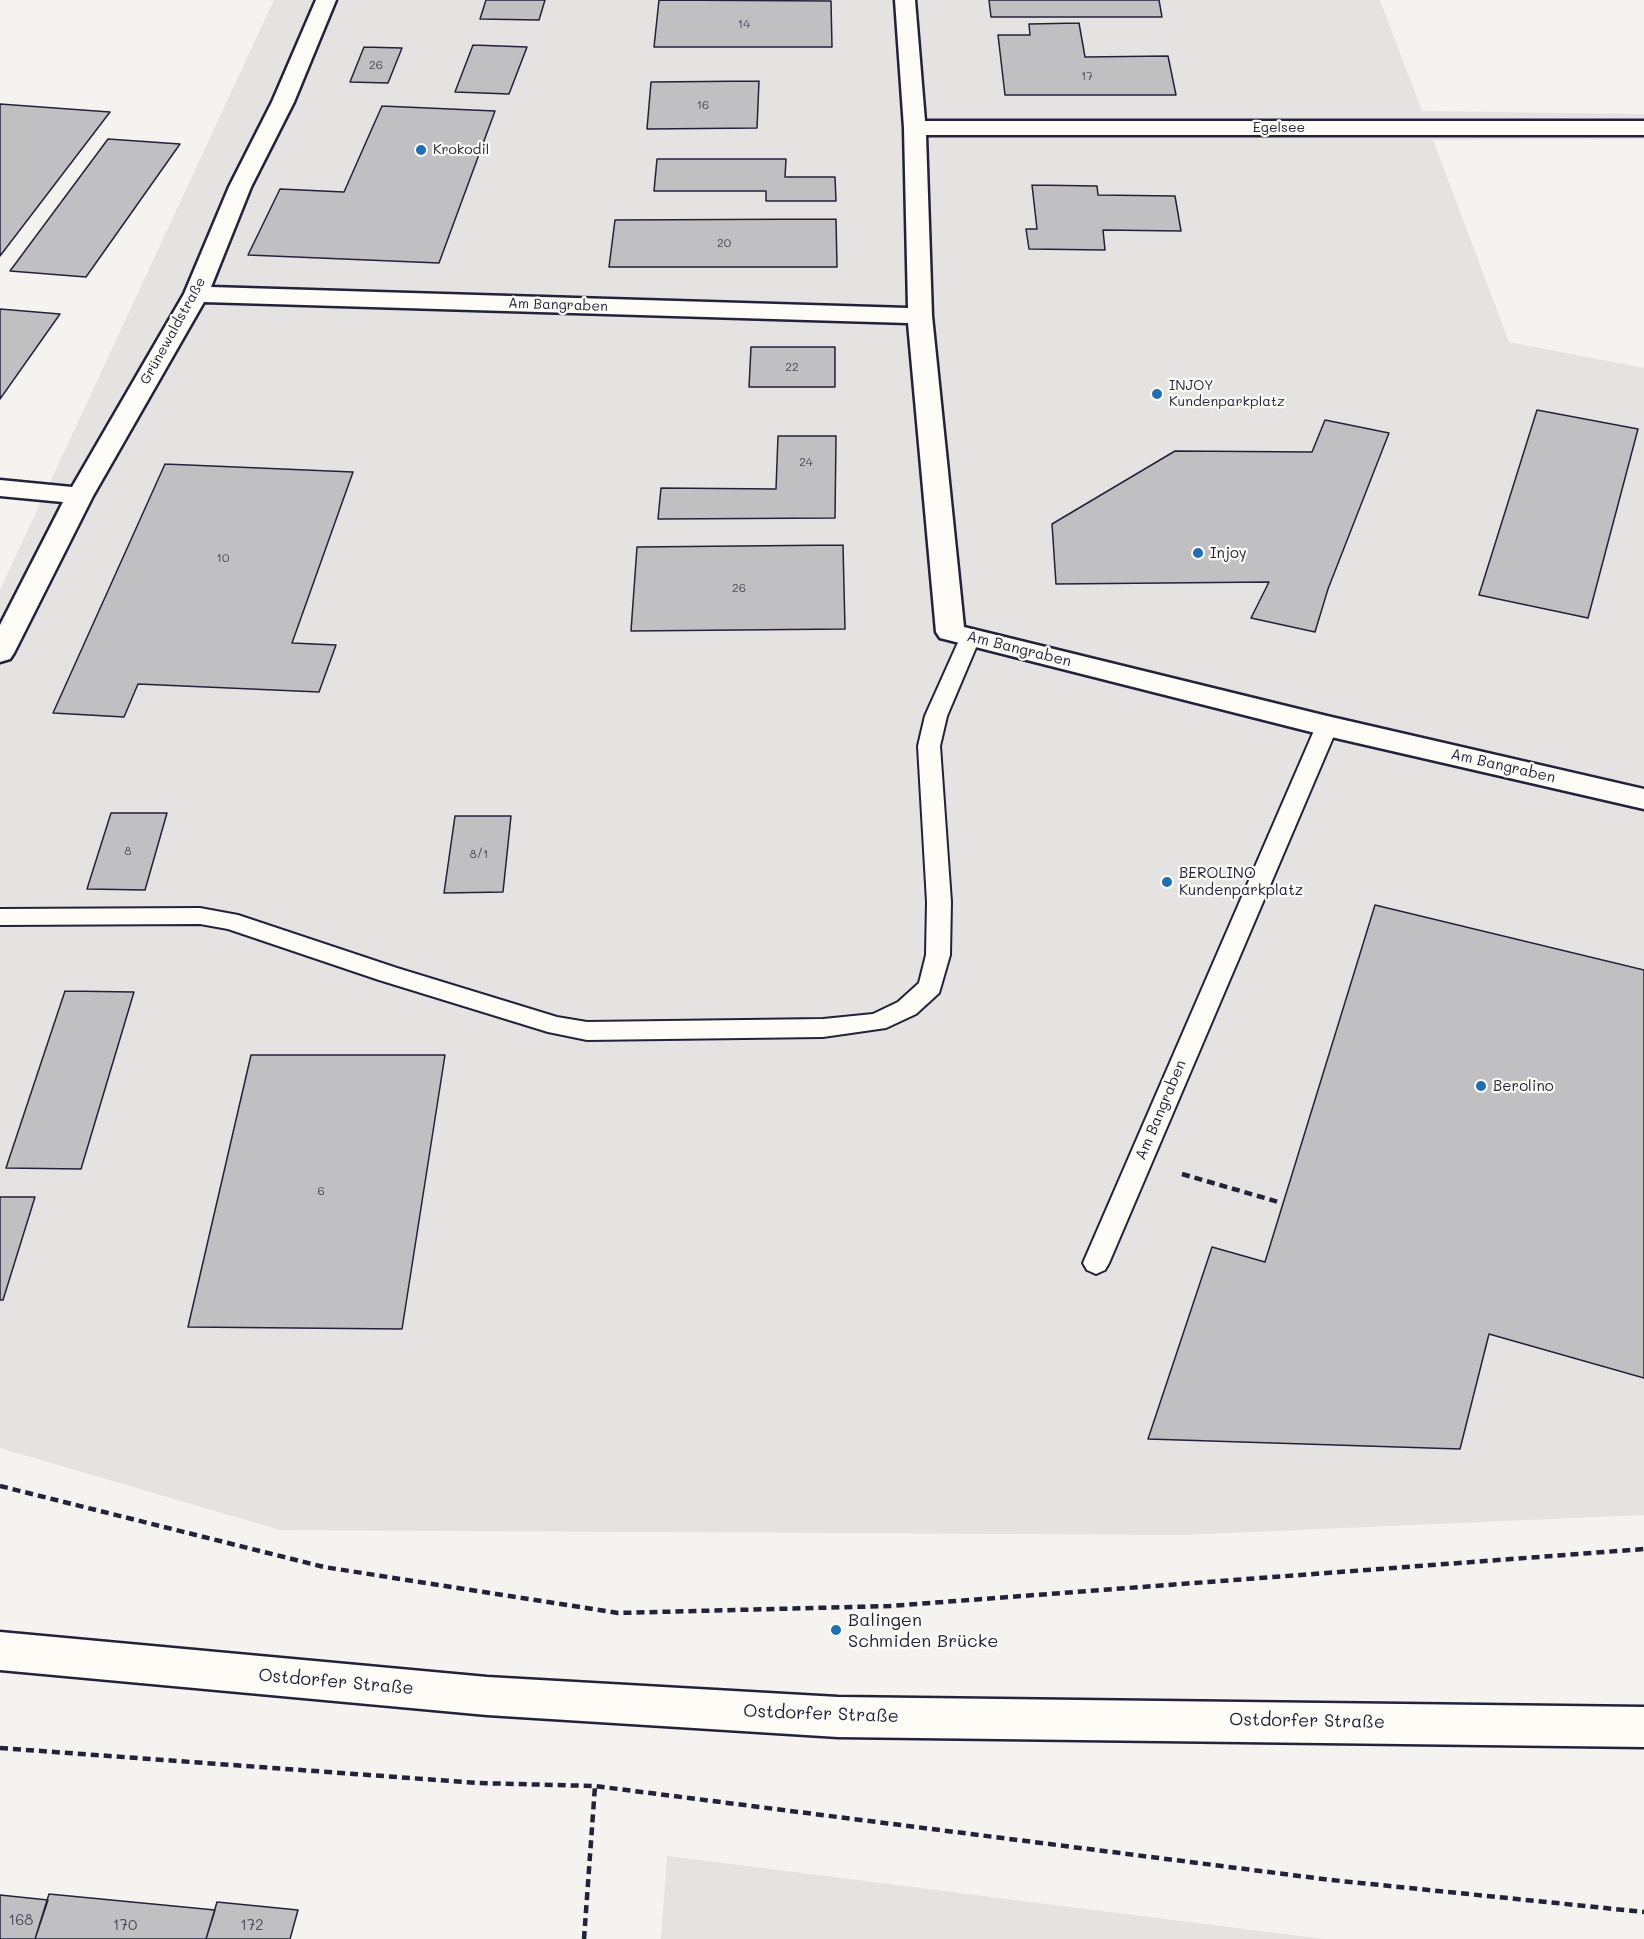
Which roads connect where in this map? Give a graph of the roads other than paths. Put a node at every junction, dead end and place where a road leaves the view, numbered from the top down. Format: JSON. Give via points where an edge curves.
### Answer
{"nodes":[{"id":1,"x":326,"y":0,"type":"edge"},
{"id":2,"x":905,"y":0,"type":"edge"},
{"id":3,"x":915,"y":128,"type":"junction"},
{"id":4,"x":1644,"y":128,"type":"edge"},
{"id":5,"x":196,"y":294,"type":"junction"},
{"id":6,"x":920,"y":316,"type":"junction"},
{"id":7,"x":0,"y":488,"type":"edge"},
{"id":8,"x":80,"y":496,"type":"junction"},
{"id":9,"x":970,"y":638,"type":"junction"},
{"id":10,"x":0,"y":653,"type":"edge"},
{"id":11,"x":1327,"y":726,"type":"junction"},
{"id":12,"x":1644,"y":799,"type":"edge"},
{"id":13,"x":0,"y":917,"type":"edge"},
{"id":14,"x":1096,"y":1263,"type":"dead end"},
{"id":15,"x":0,"y":1651,"type":"edge"},
{"id":16,"x":1644,"y":1727,"type":"edge"}],
"edges":[{"from":1,"to":5,"type":"street","name":"Grünewaldstraße","via":[[283,102],[240,187]]},
{"from":2,"to":3,"type":"street","name":"Am Bangraben"},
{"from":3,"to":4,"type":"street","name":"Egelsee"},
{"from":3,"to":6,"type":"street","name":"Am Bangraben"},
{"from":5,"to":6,"type":"street","name":"Am Bangraben"},
{"from":5,"to":8,"type":"street","name":"Grünewaldstraße"},
{"from":6,"to":9,"type":"street","name":"Am Bangraben","via":[[950,632]]},
{"from":7,"to":8,"type":"street"},
{"from":8,"to":10,"type":"street","name":"Grünewaldstraße"},
{"from":9,"to":11,"type":"street","name":"Am Bangraben"},
{"from":9,"to":13,"type":"lane","via":[[936,716],[929,746],[939,902],[938,955],[930,987],[907,1008],[877,1022],[823,1028],[587,1031],[557,1026],[388,974],[230,921],[200,916]]},
{"from":11,"to":12,"type":"street","name":"Am Bangraben"},
{"from":11,"to":14,"type":"lane","name":"Am Bangraben"},
{"from":15,"to":16,"type":"street","name":"Ostdorfer Straße","via":[[487,1696],[838,1717]]}]}
